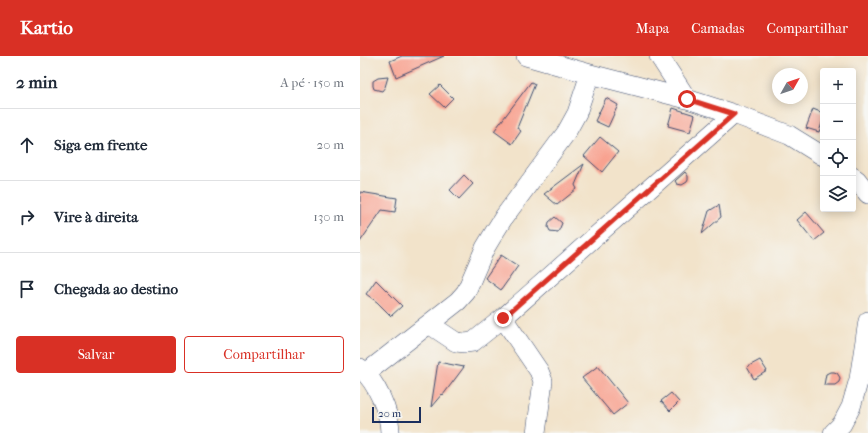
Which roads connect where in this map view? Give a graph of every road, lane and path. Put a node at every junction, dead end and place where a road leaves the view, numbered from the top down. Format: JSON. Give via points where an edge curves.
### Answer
{"nodes":[{"id":1,"x":526,"y":56,"type":"edge"},
{"id":2,"x":659,"y":56,"type":"edge"},
{"id":3,"x":547,"y":59,"type":"edge"},
{"id":4,"x":590,"y":74,"type":"junction"},
{"id":5,"x":687,"y":99,"type":"junction"},
{"id":6,"x":734,"y":114,"type":"junction"},
{"id":7,"x":820,"y":154,"type":"edge"},
{"id":8,"x":856,"y":179,"type":"edge"},
{"id":9,"x":868,"y":194,"type":"edge"},
{"id":10,"x":503,"y":318,"type":"junction"},
{"id":11,"x":868,"y":321,"type":"edge"},
{"id":12,"x":429,"y":324,"type":"junction"},
{"id":13,"x":363,"y":371,"type":"edge"},
{"id":14,"x":390,"y":433,"type":"edge"},
{"id":15,"x":536,"y":433,"type":"edge"},
{"id":16,"x":833,"y":433,"type":"edge"}],
"edges":[{"from":1,"to":3,"type":"street"},
{"from":2,"to":5,"type":"street"},
{"from":3,"to":4,"type":"street"},
{"from":4,"to":5,"type":"street"},
{"from":4,"to":12,"type":"street","via":[[577,113],[566,133],[504,217],[485,248],[466,292]]},
{"from":5,"to":6,"type":"street"},
{"from":6,"to":7,"type":"street","via":[[789,135]]},
{"from":6,"to":10,"type":"street"},
{"from":8,"to":9,"type":"street"},
{"from":10,"to":12,"type":"street","via":[[473,342],[465,343],[456,342]]},
{"from":10,"to":15,"type":"street","via":[[543,381]]},
{"from":11,"to":16,"type":"street","via":[[859,379],[851,407],[842,424]]},
{"from":12,"to":13,"type":"street"},
{"from":13,"to":14,"type":"street","via":[[377,390],[388,416]]}]}
